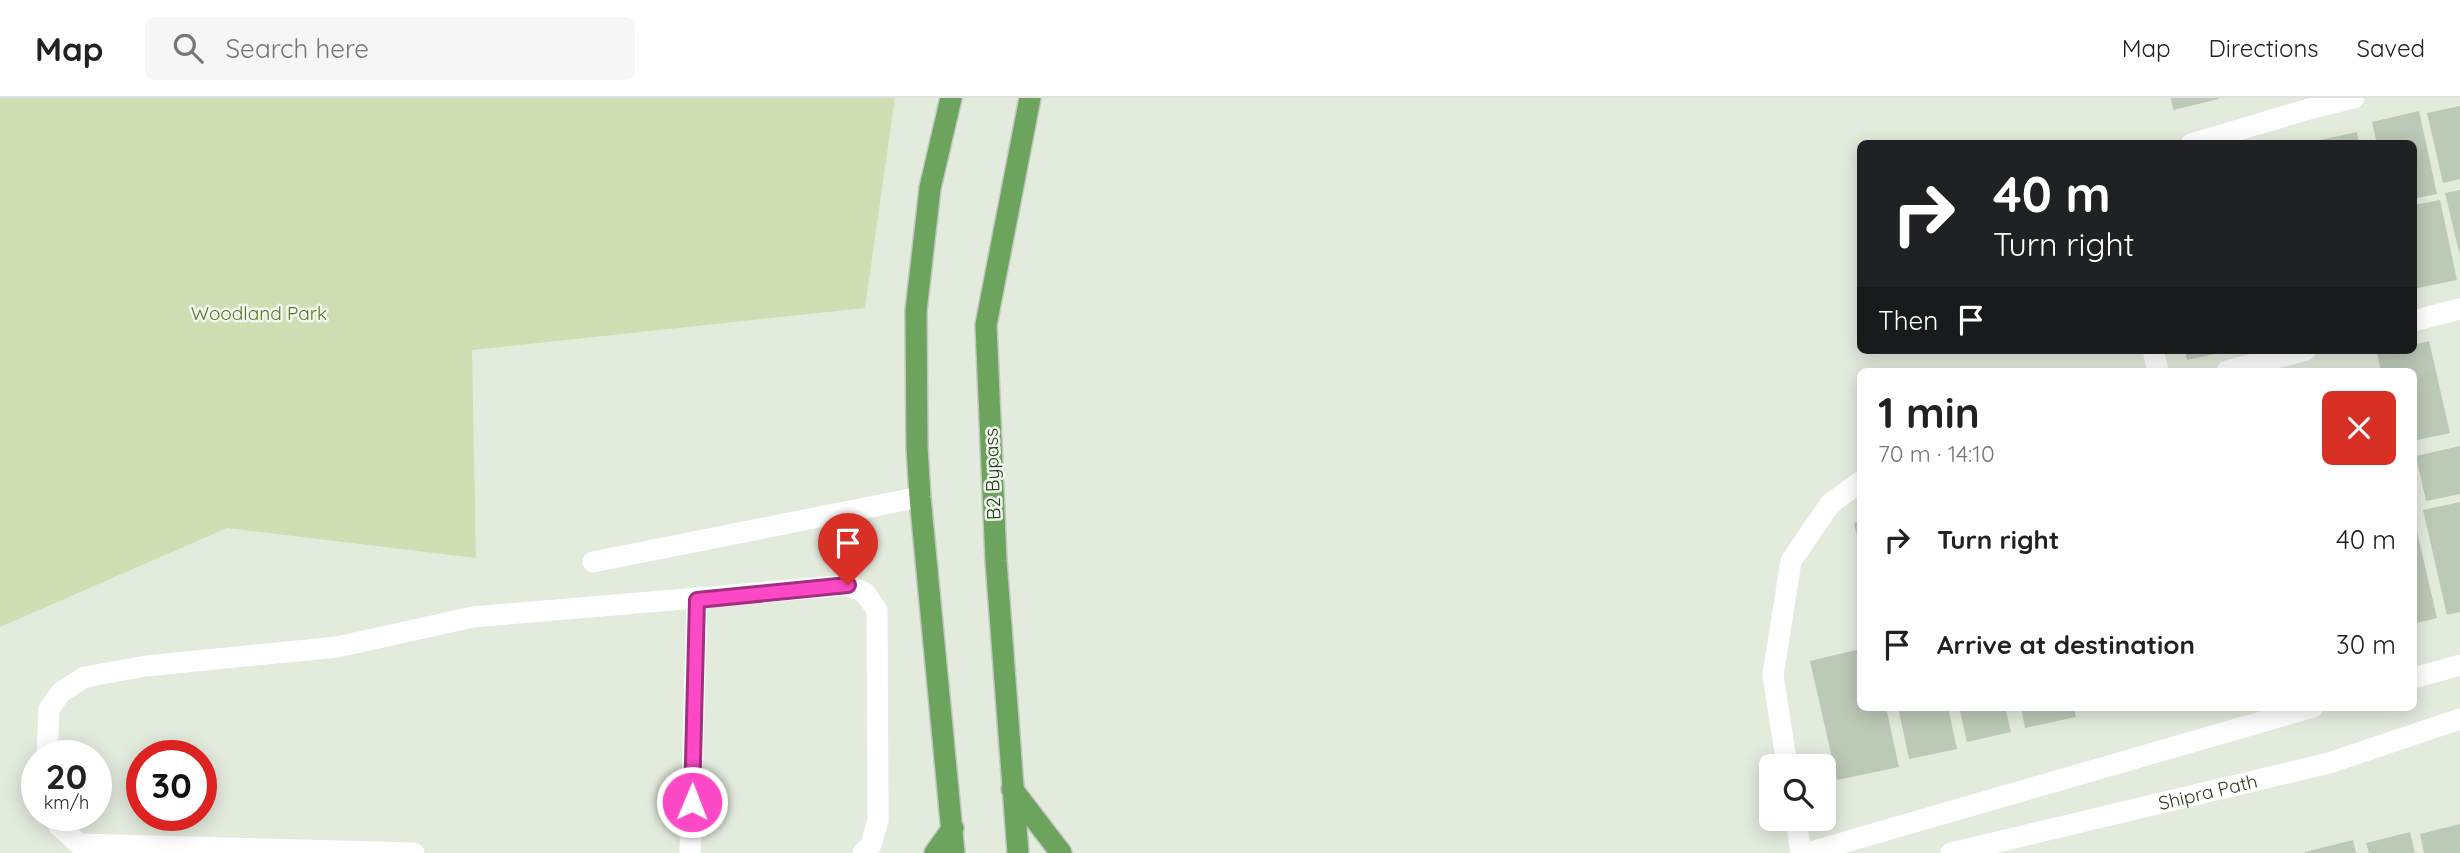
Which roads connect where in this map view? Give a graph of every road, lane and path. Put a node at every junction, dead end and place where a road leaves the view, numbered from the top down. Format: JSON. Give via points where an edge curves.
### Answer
{"nodes":[{"id":1,"x":951,"y":98,"type":"edge"},
{"id":2,"x":1030,"y":98,"type":"edge"},
{"id":3,"x":2354,"y":98,"type":"edge"},
{"id":4,"x":2205,"y":140,"type":"edge"},
{"id":5,"x":2458,"y":316,"type":"edge"},
{"id":6,"x":2417,"y":321,"type":"edge"},
{"id":7,"x":2291,"y":354,"type":"edge"},
{"id":8,"x":2238,"y":368,"type":"edge"},
{"id":9,"x":1857,"y":484,"type":"edge"},
{"id":10,"x":920,"y":497,"type":"junction"},
{"id":11,"x":593,"y":562,"type":"dead end"},
{"id":12,"x":697,"y":600,"type":"junction"},
{"id":13,"x":2460,"y":665,"type":"edge"},
{"id":14,"x":2417,"y":677,"type":"edge"},
{"id":15,"x":2298,"y":711,"type":"edge"},
{"id":16,"x":2460,"y":719,"type":"edge"},
{"id":17,"x":48,"y":740,"type":"edge"},
{"id":18,"x":1785,"y":754,"type":"edge"},
{"id":19,"x":1012,"y":789,"type":"junction"},
{"id":20,"x":953,"y":828,"type":"junction"},
{"id":21,"x":65,"y":831,"type":"edge"},
{"id":22,"x":1798,"y":831,"type":"edge"},
{"id":23,"x":414,"y":853,"type":"edge"},
{"id":24,"x":424,"y":853,"type":"edge"},
{"id":25,"x":690,"y":853,"type":"edge"},
{"id":26,"x":863,"y":853,"type":"edge"},
{"id":27,"x":935,"y":853,"type":"edge"},
{"id":28,"x":954,"y":853,"type":"edge"},
{"id":29,"x":1018,"y":853,"type":"edge"},
{"id":30,"x":1061,"y":853,"type":"edge"},
{"id":31,"x":1801,"y":853,"type":"edge"},
{"id":32,"x":1807,"y":853,"type":"edge"},
{"id":33,"x":1951,"y":853,"type":"edge"}],
"edges":[{"from":1,"to":10,"type":"main road","via":[[930,188],[916,311]]},
{"from":2,"to":19,"type":"main road","name":"B2 Bypass","via":[[986,325]]},
{"from":3,"to":4,"type":"street"},
{"from":5,"to":6,"type":"street"},
{"from":7,"to":8,"type":"street"},
{"from":9,"to":18,"type":"street","via":[[1830,503],[1791,561],[1773,675]]},
{"from":10,"to":11,"type":"street"},
{"from":10,"to":20,"type":"main road"},
{"from":12,"to":17,"type":"street","via":[[473,617],[337,647],[146,666],[85,677],[61,692],[49,709]]},
{"from":12,"to":25,"type":"street"},
{"from":12,"to":26,"type":"street","via":[[848,585],[865,593],[877,610],[878,820],[871,845]]},
{"from":13,"to":14,"type":"street"},
{"from":15,"to":32,"type":"street"},
{"from":16,"to":33,"type":"street","name":"Shipra Path","via":[[2329,763]]},
{"from":19,"to":29,"type":"main road","name":"B2 Bypass"},
{"from":19,"to":30,"type":"main road"},
{"from":20,"to":27,"type":"main road"},
{"from":20,"to":28,"type":"main road"},
{"from":21,"to":23,"type":"street","via":[[79,844]]},
{"from":22,"to":31,"type":"street"},
{"from":23,"to":24,"type":"street"}]}
